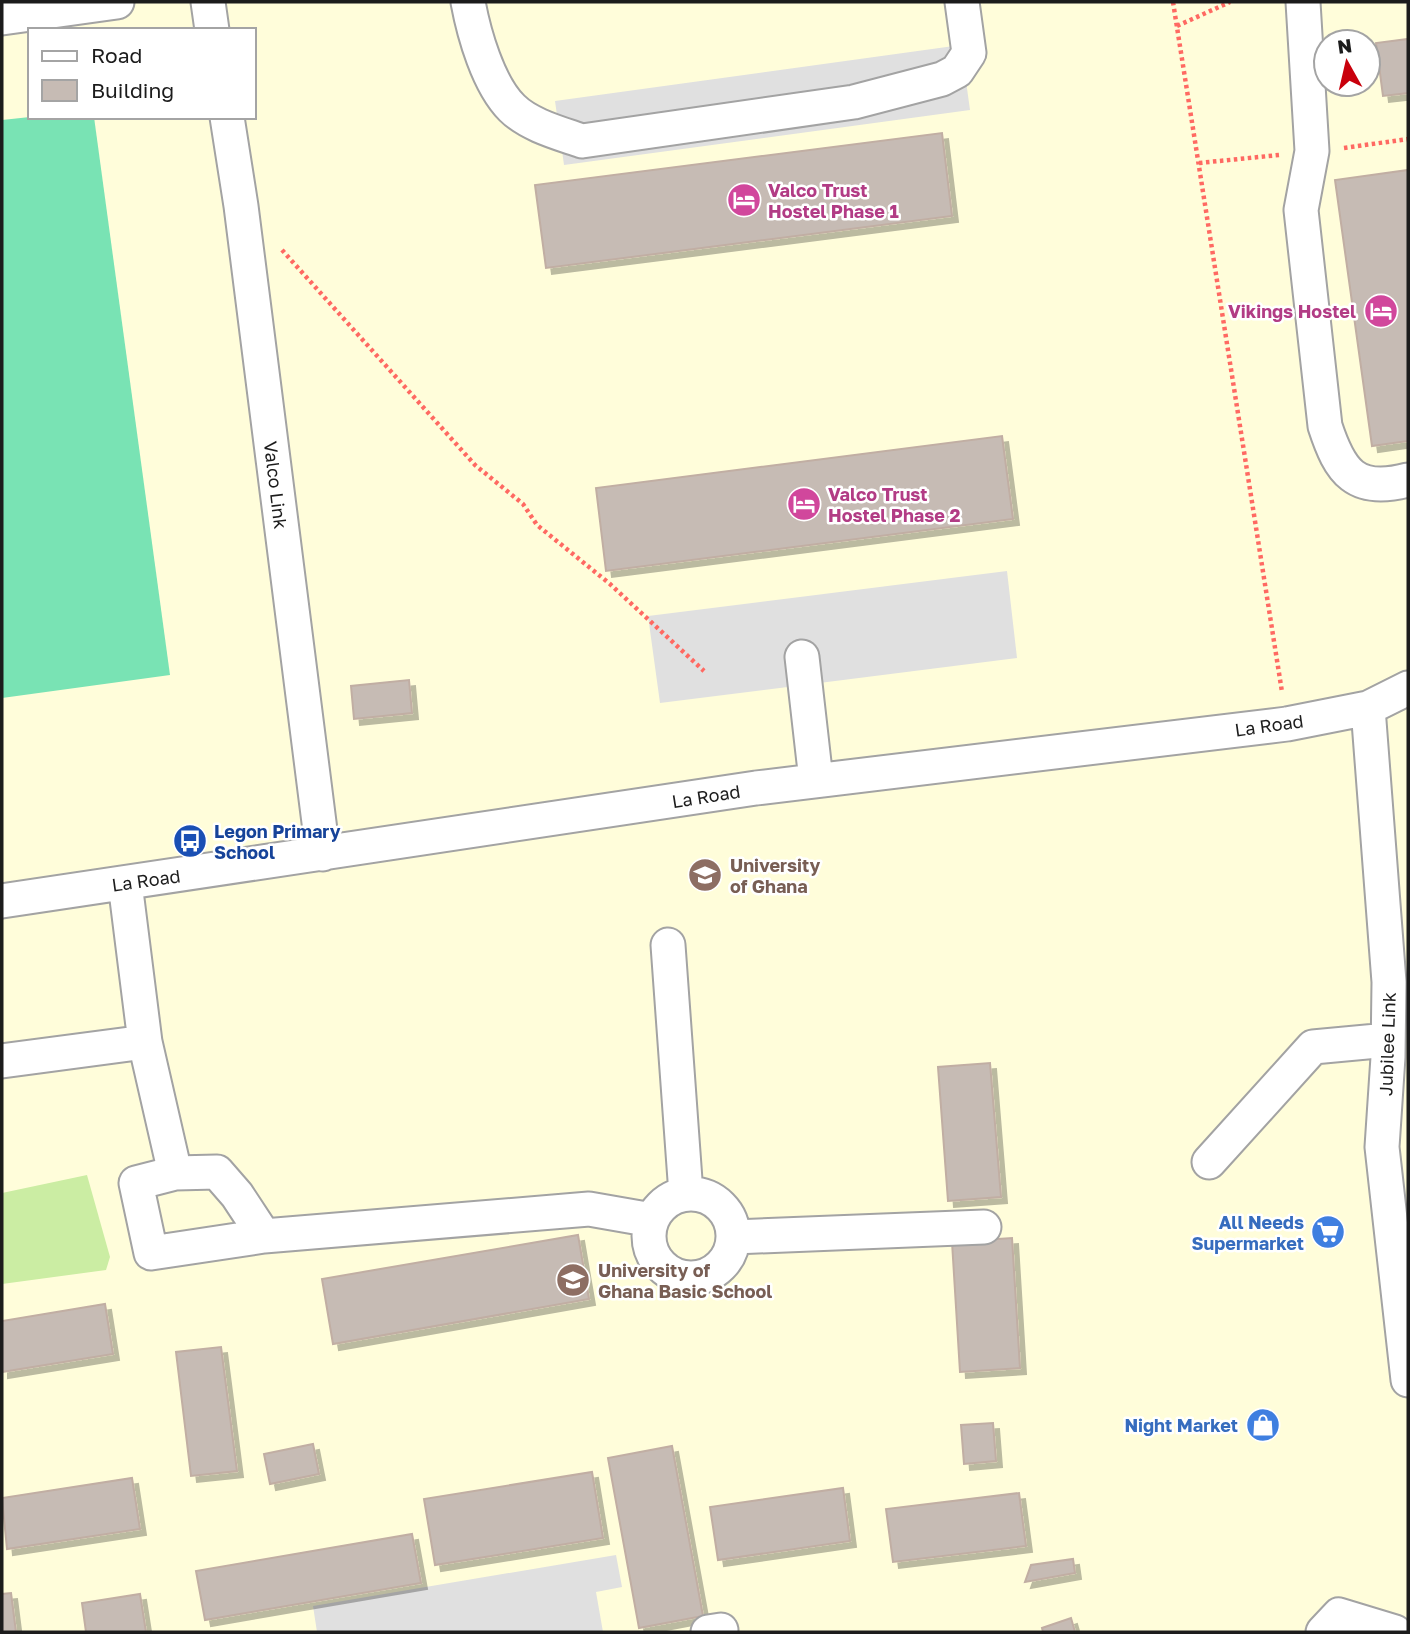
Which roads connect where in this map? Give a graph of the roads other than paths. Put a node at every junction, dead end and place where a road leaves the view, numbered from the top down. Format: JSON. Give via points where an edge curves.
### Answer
{"nodes":[{"id":1,"x":117,"y":2,"type":"edge"},
{"id":2,"x":208,"y":2,"type":"edge"},
{"id":3,"x":468,"y":2,"type":"edge"},
{"id":4,"x":962,"y":2,"type":"edge"},
{"id":5,"x":1303,"y":2,"type":"edge"},
{"id":6,"x":2,"y":18,"type":"edge"},
{"id":7,"x":212,"y":28,"type":"edge"},
{"id":8,"x":227,"y":119,"type":"edge"},
{"id":9,"x":1408,"y":480,"type":"edge"},
{"id":10,"x":802,"y":657,"type":"dead end"},
{"id":11,"x":1408,"y":688,"type":"edge"},
{"id":12,"x":1368,"y":708,"type":"junction"},
{"id":13,"x":816,"y":780,"type":"junction"},
{"id":14,"x":323,"y":854,"type":"junction"},
{"id":15,"x":125,"y":883,"type":"junction"},
{"id":16,"x":2,"y":901,"type":"edge"},
{"id":17,"x":668,"y":945,"type":"dead end"},
{"id":18,"x":1399,"y":980,"type":"edge"},
{"id":19,"x":145,"y":1042,"type":"junction"},
{"id":20,"x":1395,"y":1051,"type":"edge"},
{"id":21,"x":2,"y":1061,"type":"edge"},
{"id":22,"x":1209,"y":1162,"type":"dead end"},
{"id":23,"x":175,"y":1173,"type":"junction"},
{"id":24,"x":686,"y":1194,"type":"junction"},
{"id":25,"x":652,"y":1220,"type":"junction"},
{"id":26,"x":984,"y":1227,"type":"dead end"},
{"id":27,"x":264,"y":1236,"type":"junction"},
{"id":28,"x":734,"y":1237,"type":"junction"},
{"id":29,"x":1408,"y":1380,"type":"edge"},
{"id":30,"x":1323,"y":1632,"type":"edge"},
{"id":31,"x":1395,"y":1632,"type":"edge"}],
"edges":[{"from":1,"to":6,"type":"street"},
{"from":2,"to":7,"type":"street"},
{"from":3,"to":4,"type":"street","via":[[475,42],[512,108],[543,127],[582,141],[854,102],[942,79],[957,71],[969,53]]},
{"from":5,"to":9,"type":"street","via":[[1312,151],[1301,210],[1325,426],[1336,460],[1345,471],[1369,483]]},
{"from":8,"to":14,"type":"street","name":"Valco Link"},
{"from":10,"to":13,"type":"street"},
{"from":11,"to":12,"type":"street","name":"La Road"},
{"from":12,"to":13,"type":"street","name":"La Road","via":[[1287,724]]},
{"from":12,"to":18,"type":"street","name":"Jubilee Link"},
{"from":13,"to":14,"type":"street","name":"La Road"},
{"from":14,"to":15,"type":"street","name":"La Road"},
{"from":15,"to":16,"type":"street","name":"La Road"},
{"from":15,"to":19,"type":"street"},
{"from":17,"to":24,"type":"street"},
{"from":18,"to":20,"type":"street","name":"Jubilee Link"},
{"from":19,"to":21,"type":"street"},
{"from":19,"to":23,"type":"street"},
{"from":20,"to":22,"type":"street","via":[[1313,1047]]},
{"from":20,"to":29,"type":"street","name":"Jubilee Link","via":[[1382,1147]]},
{"from":23,"to":27,"type":"street","via":[[216,1172]]},
{"from":23,"to":27,"type":"street","via":[[136,1183],[151,1253]]},
{"from":24,"to":25,"type":"street","via":[[671,1199]]},
{"from":24,"to":28,"type":"street","via":[[714,1200],[732,1223]]},
{"from":25,"to":27,"type":"street","via":[[589,1209]]},
{"from":25,"to":28,"type":"street","via":[[651,1249],[658,1262],[683,1278],[705,1276],[723,1264]]},
{"from":26,"to":28,"type":"street"},
{"from":30,"to":31,"type":"street","via":[[1339,1615]]}]}
